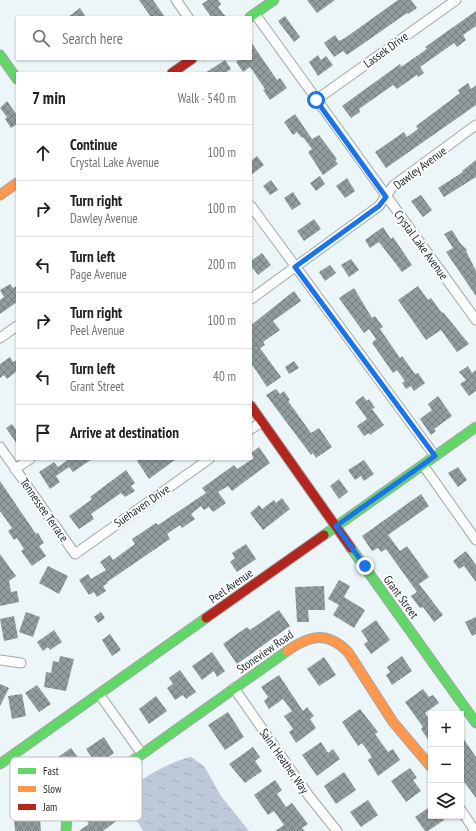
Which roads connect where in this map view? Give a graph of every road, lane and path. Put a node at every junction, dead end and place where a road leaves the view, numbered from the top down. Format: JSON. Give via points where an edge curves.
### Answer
{"nodes":[{"id":1,"x":176,"y":0,"type":"edge"},
{"id":2,"x":274,"y":0,"type":"edge"},
{"id":3,"x":456,"y":0,"type":"edge"},
{"id":4,"x":253,"y":15,"type":"edge"},
{"id":5,"x":187,"y":16,"type":"edge"},
{"id":6,"x":0,"y":55,"type":"edge"},
{"id":7,"x":191,"y":60,"type":"edge"},
{"id":8,"x":173,"y":72,"type":"edge"},
{"id":9,"x":16,"y":78,"type":"edge"},
{"id":10,"x":316,"y":100,"type":"junction"},
{"id":11,"x":476,"y":125,"type":"edge"},
{"id":12,"x":16,"y":184,"type":"edge"},
{"id":13,"x":0,"y":195,"type":"edge"},
{"id":14,"x":386,"y":197,"type":"junction"},
{"id":15,"x":252,"y":207,"type":"edge"},
{"id":16,"x":295,"y":267,"type":"junction"},
{"id":17,"x":252,"y":298,"type":"edge"},
{"id":18,"x":476,"y":320,"type":"edge"},
{"id":19,"x":16,"y":327,"type":"edge"},
{"id":20,"x":0,"y":338,"type":"edge"},
{"id":21,"x":252,"y":407,"type":"edge"},
{"id":22,"x":262,"y":422,"type":"junction"},
{"id":23,"x":476,"y":427,"type":"edge"},
{"id":24,"x":252,"y":428,"type":"edge"},
{"id":25,"x":0,"y":448,"type":"edge"},
{"id":26,"x":435,"y":456,"type":"junction"},
{"id":27,"x":29,"y":460,"type":"edge"},
{"id":28,"x":208,"y":460,"type":"edge"},
{"id":29,"x":423,"y":465,"type":"junction"},
{"id":30,"x":16,"y":469,"type":"junction"},
{"id":31,"x":336,"y":526,"type":"junction"},
{"id":32,"x":476,"y":540,"type":"edge"},
{"id":33,"x":75,"y":554,"type":"joint"},
{"id":34,"x":0,"y":660,"type":"edge"},
{"id":35,"x":21,"y":663,"type":"dead end"},
{"id":36,"x":234,"y":688,"type":"junction"},
{"id":37,"x":99,"y":694,"type":"junction"},
{"id":38,"x":476,"y":723,"type":"edge"},
{"id":39,"x":142,"y":754,"type":"junction"},
{"id":40,"x":138,"y":757,"type":"edge"},
{"id":41,"x":428,"y":763,"type":"edge"},
{"id":42,"x":0,"y":764,"type":"edge"},
{"id":43,"x":464,"y":814,"type":"edge"},
{"id":44,"x":338,"y":831,"type":"edge"},
{"id":45,"x":475,"y":831,"type":"edge"}],
"edges":[{"from":1,"to":5,"type":"street"},
{"from":2,"to":4,"type":"street"},
{"from":3,"to":10,"type":"street","name":"Lassek Drive"},
{"from":4,"to":10,"type":"street","name":"Crystal Lake Avenue"},
{"from":6,"to":9,"type":"street"},
{"from":7,"to":8,"type":"street"},
{"from":10,"to":14,"type":"street","name":"Crystal Lake Avenue"},
{"from":11,"to":14,"type":"street","name":"Dawley Avenue","via":[[393,186]]},
{"from":12,"to":13,"type":"street"},
{"from":14,"to":16,"type":"street","name":"Dawley Avenue","via":[[379,206]]},
{"from":14,"to":18,"type":"street","name":"Crystal Lake Avenue"},
{"from":15,"to":16,"type":"street"},
{"from":16,"to":17,"type":"street","name":"Dawley Avenue"},
{"from":16,"to":26,"type":"street"},
{"from":19,"to":20,"type":"street"},
{"from":21,"to":22,"type":"street","name":"Grant Street"},
{"from":22,"to":24,"type":"street"},
{"from":22,"to":31,"type":"street","name":"Grant Street"},
{"from":23,"to":26,"type":"street","name":"Peel Avenue"},
{"from":25,"to":30,"type":"street","name":"Tennessee Terrace"},
{"from":26,"to":29,"type":"street","name":"Peel Avenue"},
{"from":27,"to":30,"type":"street"},
{"from":28,"to":33,"type":"street","name":"Suehaven Drive"},
{"from":29,"to":31,"type":"street","name":"Peel Avenue"},
{"from":29,"to":32,"type":"street"},
{"from":30,"to":33,"type":"street","name":"Tennessee Terrace"},
{"from":31,"to":37,"type":"street","name":"Peel Avenue"},
{"from":31,"to":38,"type":"street","name":"Grant Street"},
{"from":34,"to":35,"type":"street"},
{"from":36,"to":39,"type":"street","name":"Stoneview Road"},
{"from":36,"to":41,"type":"street","name":"Stoneview Road","via":[[303,640],[322,636],[332,638],[348,652],[393,722]]},
{"from":36,"to":44,"type":"street","name":"Saint Heather Way","via":[[309,796]]},
{"from":37,"to":39,"type":"street"},
{"from":37,"to":42,"type":"street","name":"Peel Avenue"},
{"from":39,"to":40,"type":"street","name":"Stoneview Road"},
{"from":43,"to":45,"type":"street"}]}
